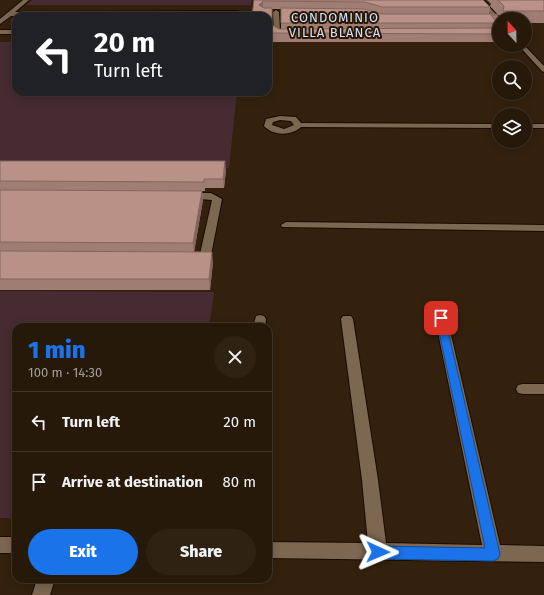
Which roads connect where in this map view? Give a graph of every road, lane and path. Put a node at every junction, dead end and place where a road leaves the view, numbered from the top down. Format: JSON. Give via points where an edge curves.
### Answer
{"nodes":[{"id":1,"x":26,"y":0,"type":"edge"},
{"id":2,"x":480,"y":0,"type":"edge"},
{"id":3,"x":12,"y":12,"type":"edge"},
{"id":4,"x":284,"y":12,"type":"edge"},
{"id":5,"x":492,"y":13,"type":"edge"},
{"id":6,"x":10,"y":14,"type":"edge"},
{"id":7,"x":0,"y":22,"type":"edge"},
{"id":8,"x":0,"y":32,"type":"edge"},
{"id":9,"x":12,"y":32,"type":"edge"},
{"id":10,"x":294,"y":34,"type":"edge"},
{"id":11,"x":527,"y":52,"type":"edge"},
{"id":12,"x":544,"y":70,"type":"edge"},
{"id":13,"x":299,"y":125,"type":"dead end"},
{"id":14,"x":492,"y":126,"type":"edge"},
{"id":15,"x":532,"y":126,"type":"edge"},
{"id":16,"x":544,"y":126,"type":"edge"},
{"id":17,"x":180,"y":196,"type":"edge"},
{"id":18,"x":286,"y":225,"type":"dead end"},
{"id":19,"x":544,"y":228,"type":"edge"},
{"id":20,"x":186,"y":258,"type":"edge"},
{"id":21,"x":441,"y":318,"type":"dead end"},
{"id":22,"x":347,"y":319,"type":"dead end"},
{"id":23,"x":523,"y":389,"type":"dead end"},
{"id":24,"x":544,"y":389,"type":"edge"},
{"id":25,"x":0,"y":545,"type":"edge"},
{"id":26,"x":12,"y":545,"type":"edge"},
{"id":27,"x":272,"y":550,"type":"edge"},
{"id":28,"x":378,"y":552,"type":"junction"},
{"id":29,"x":493,"y":554,"type":"junction"},
{"id":30,"x":544,"y":554,"type":"edge"},
{"id":31,"x":44,"y":583,"type":"edge"},
{"id":32,"x":40,"y":595,"type":"edge"}],
"edges":[{"from":1,"to":3,"type":"street"},
{"from":2,"to":5,"type":"street"},
{"from":4,"to":10,"type":"street","via":[[273,12],[277,34]]},
{"from":6,"to":7,"type":"street"},
{"from":8,"to":9,"type":"street"},
{"from":11,"to":12,"type":"street"},
{"from":13,"to":14,"type":"street"},
{"from":15,"to":16,"type":"street"},
{"from":17,"to":20,"type":"street","via":[[211,196],[217,199],[205,255],[201,258]]},
{"from":18,"to":19,"type":"street"},
{"from":21,"to":29,"type":"street"},
{"from":22,"to":28,"type":"street"},
{"from":23,"to":24,"type":"street"},
{"from":25,"to":26,"type":"street"},
{"from":27,"to":28,"type":"street"},
{"from":28,"to":29,"type":"street"},
{"from":29,"to":30,"type":"street"},
{"from":31,"to":32,"type":"street"}]}
